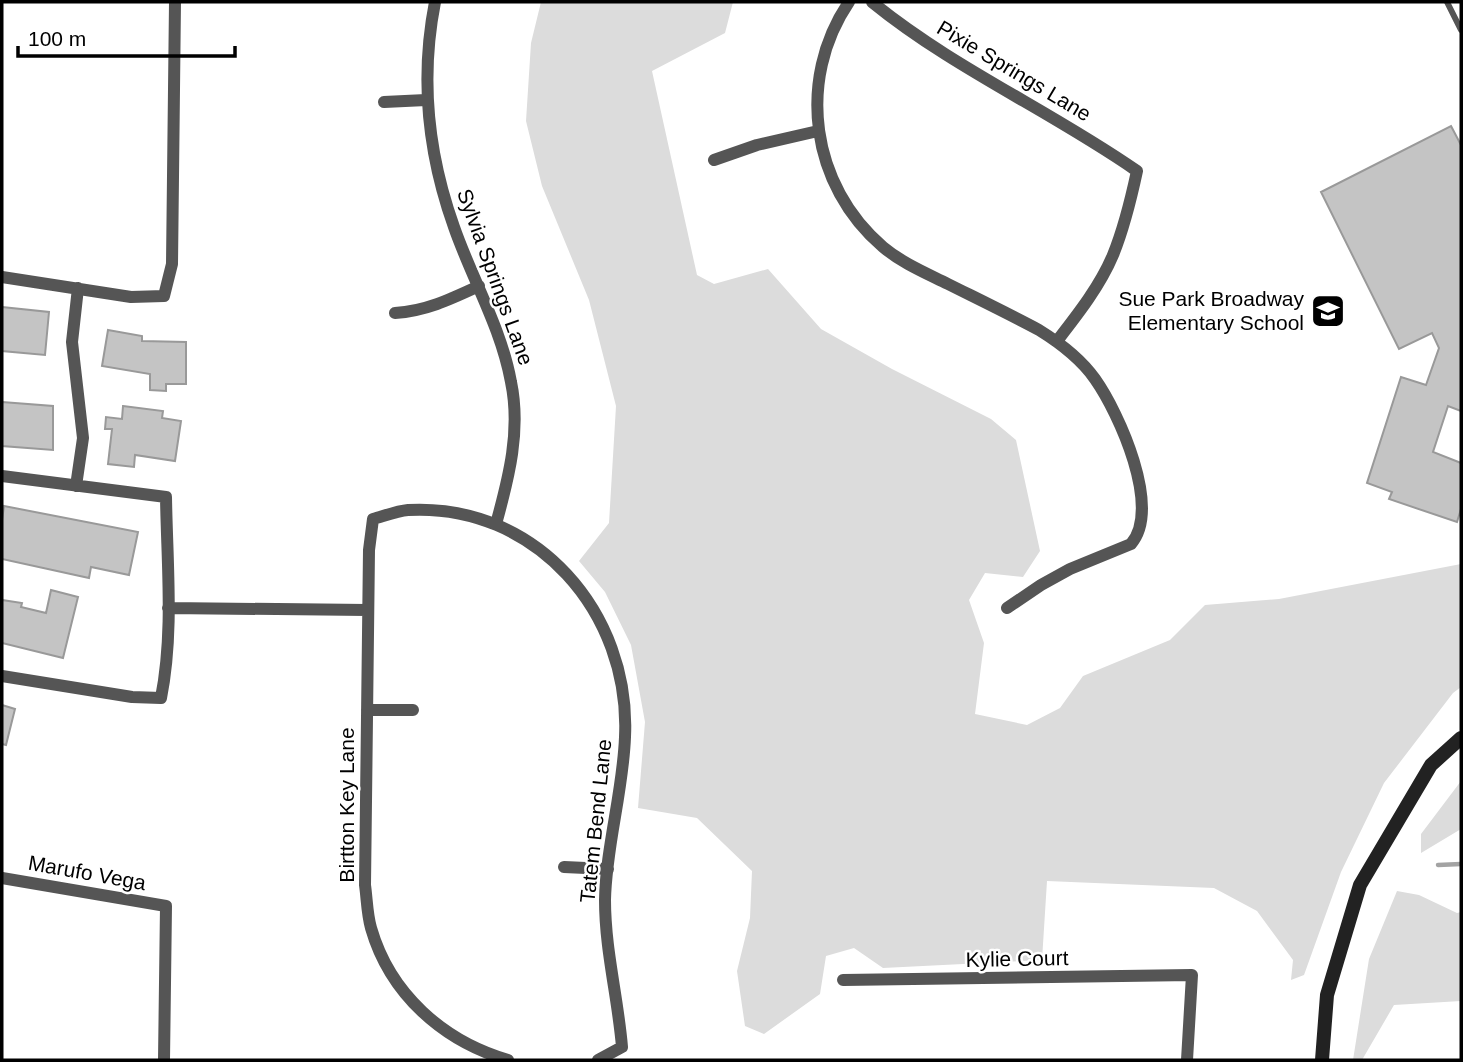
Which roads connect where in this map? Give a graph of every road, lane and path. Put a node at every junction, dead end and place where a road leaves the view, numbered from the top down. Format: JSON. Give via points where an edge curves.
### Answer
{"nodes":[{"id":1,"x":175,"y":2,"type":"edge"},
{"id":2,"x":435,"y":2,"type":"edge"},
{"id":3,"x":849,"y":2,"type":"edge"},
{"id":4,"x":872,"y":2,"type":"edge"},
{"id":5,"x":1447,"y":2,"type":"edge"},
{"id":6,"x":1461,"y":30,"type":"edge"},
{"id":7,"x":426,"y":100,"type":"junction"},
{"id":8,"x":384,"y":102,"type":"dead end"},
{"id":9,"x":818,"y":131,"type":"junction"},
{"id":10,"x":714,"y":160,"type":"dead end"},
{"id":11,"x":2,"y":277,"type":"edge"},
{"id":12,"x":479,"y":286,"type":"junction"},
{"id":13,"x":78,"y":288,"type":"junction"},
{"id":14,"x":395,"y":313,"type":"dead end"},
{"id":15,"x":1057,"y":341,"type":"junction"},
{"id":16,"x":2,"y":476,"type":"edge"},
{"id":17,"x":76,"y":486,"type":"junction"},
{"id":18,"x":373,"y":519,"type":"joint"},
{"id":19,"x":496,"y":523,"type":"junction"},
{"id":20,"x":168,"y":608,"type":"junction"},
{"id":21,"x":1007,"y":608,"type":"dead end"},
{"id":22,"x":367,"y":610,"type":"junction"},
{"id":23,"x":2,"y":676,"type":"edge"},
{"id":24,"x":367,"y":710,"type":"junction"},
{"id":25,"x":413,"y":710,"type":"dead end"},
{"id":26,"x":1461,"y":738,"type":"edge"},
{"id":27,"x":564,"y":867,"type":"dead end"},
{"id":28,"x":608,"y":869,"type":"junction"},
{"id":29,"x":2,"y":878,"type":"edge"},
{"id":30,"x":843,"y":980,"type":"dead end"},
{"id":31,"x":471,"y":1055,"type":"edge"},
{"id":32,"x":164,"y":1060,"type":"edge"},
{"id":33,"x":508,"y":1060,"type":"edge"},
{"id":34,"x":598,"y":1060,"type":"edge"},
{"id":35,"x":1187,"y":1060,"type":"edge"},
{"id":36,"x":1322,"y":1060,"type":"edge"}],
"edges":[{"from":1,"to":13,"type":"street","via":[[172,264],[164,296],[131,297]]},
{"from":2,"to":7,"type":"street","name":"Sylvia Springs Lane"},
{"from":3,"to":9,"type":"street","via":[[827,44],[819,74]]},
{"from":4,"to":15,"type":"street","name":"Pixie Springs Lane","via":[[928,42],[1137,171],[1113,255],[1094,292]]},
{"from":5,"to":6,"type":"lane"},
{"from":7,"to":8,"type":"street"},
{"from":7,"to":12,"type":"street","name":"Sylvia Springs Lane","via":[[440,180]]},
{"from":9,"to":10,"type":"street"},
{"from":9,"to":15,"type":"street","via":[[825,162],[842,198],[861,226],[885,249]]},
{"from":11,"to":13,"type":"street"},
{"from":12,"to":14,"type":"street","via":[[436,306]]},
{"from":12,"to":19,"type":"street","name":"Sylvia Springs Lane","via":[[500,341],[514,408],[513,461]]},
{"from":13,"to":17,"type":"street","via":[[72,342],[83,438]]},
{"from":15,"to":21,"type":"street","via":[[1094,377],[1115,410],[1138,480],[1142,527],[1131,544],[1070,569]]},
{"from":16,"to":17,"type":"street"},
{"from":17,"to":20,"type":"street","via":[[166,498]]},
{"from":18,"to":19,"type":"street","name":"Tatem Bend Lane","via":[[405,510],[440,510]]},
{"from":18,"to":22,"type":"street","name":"Birtton Key Lane"},
{"from":19,"to":28,"type":"street","name":"Tatem Bend Lane","via":[[565,570],[603,625],[615,661],[625,736]]},
{"from":20,"to":22,"type":"street"},
{"from":20,"to":23,"type":"street","via":[[161,698]]},
{"from":22,"to":24,"type":"street","name":"Birtton Key Lane"},
{"from":24,"to":25,"type":"street"},
{"from":24,"to":31,"type":"street","name":"Birtton Key Lane","via":[[365,885],[370,926],[381,955],[408,999]]},
{"from":26,"to":36,"type":"street","via":[[1431,765],[1360,885],[1327,995]]},
{"from":27,"to":28,"type":"street"},
{"from":28,"to":34,"type":"street","name":"Tatem Bend Lane","via":[[608,944],[622,1047]]},
{"from":29,"to":32,"type":"street","name":"Marufo Vega","via":[[166,906]]},
{"from":30,"to":35,"type":"street","name":"Kylie Court","via":[[1192,975]]},
{"from":31,"to":33,"type":"street","name":"Birtton Key Lane"}]}
